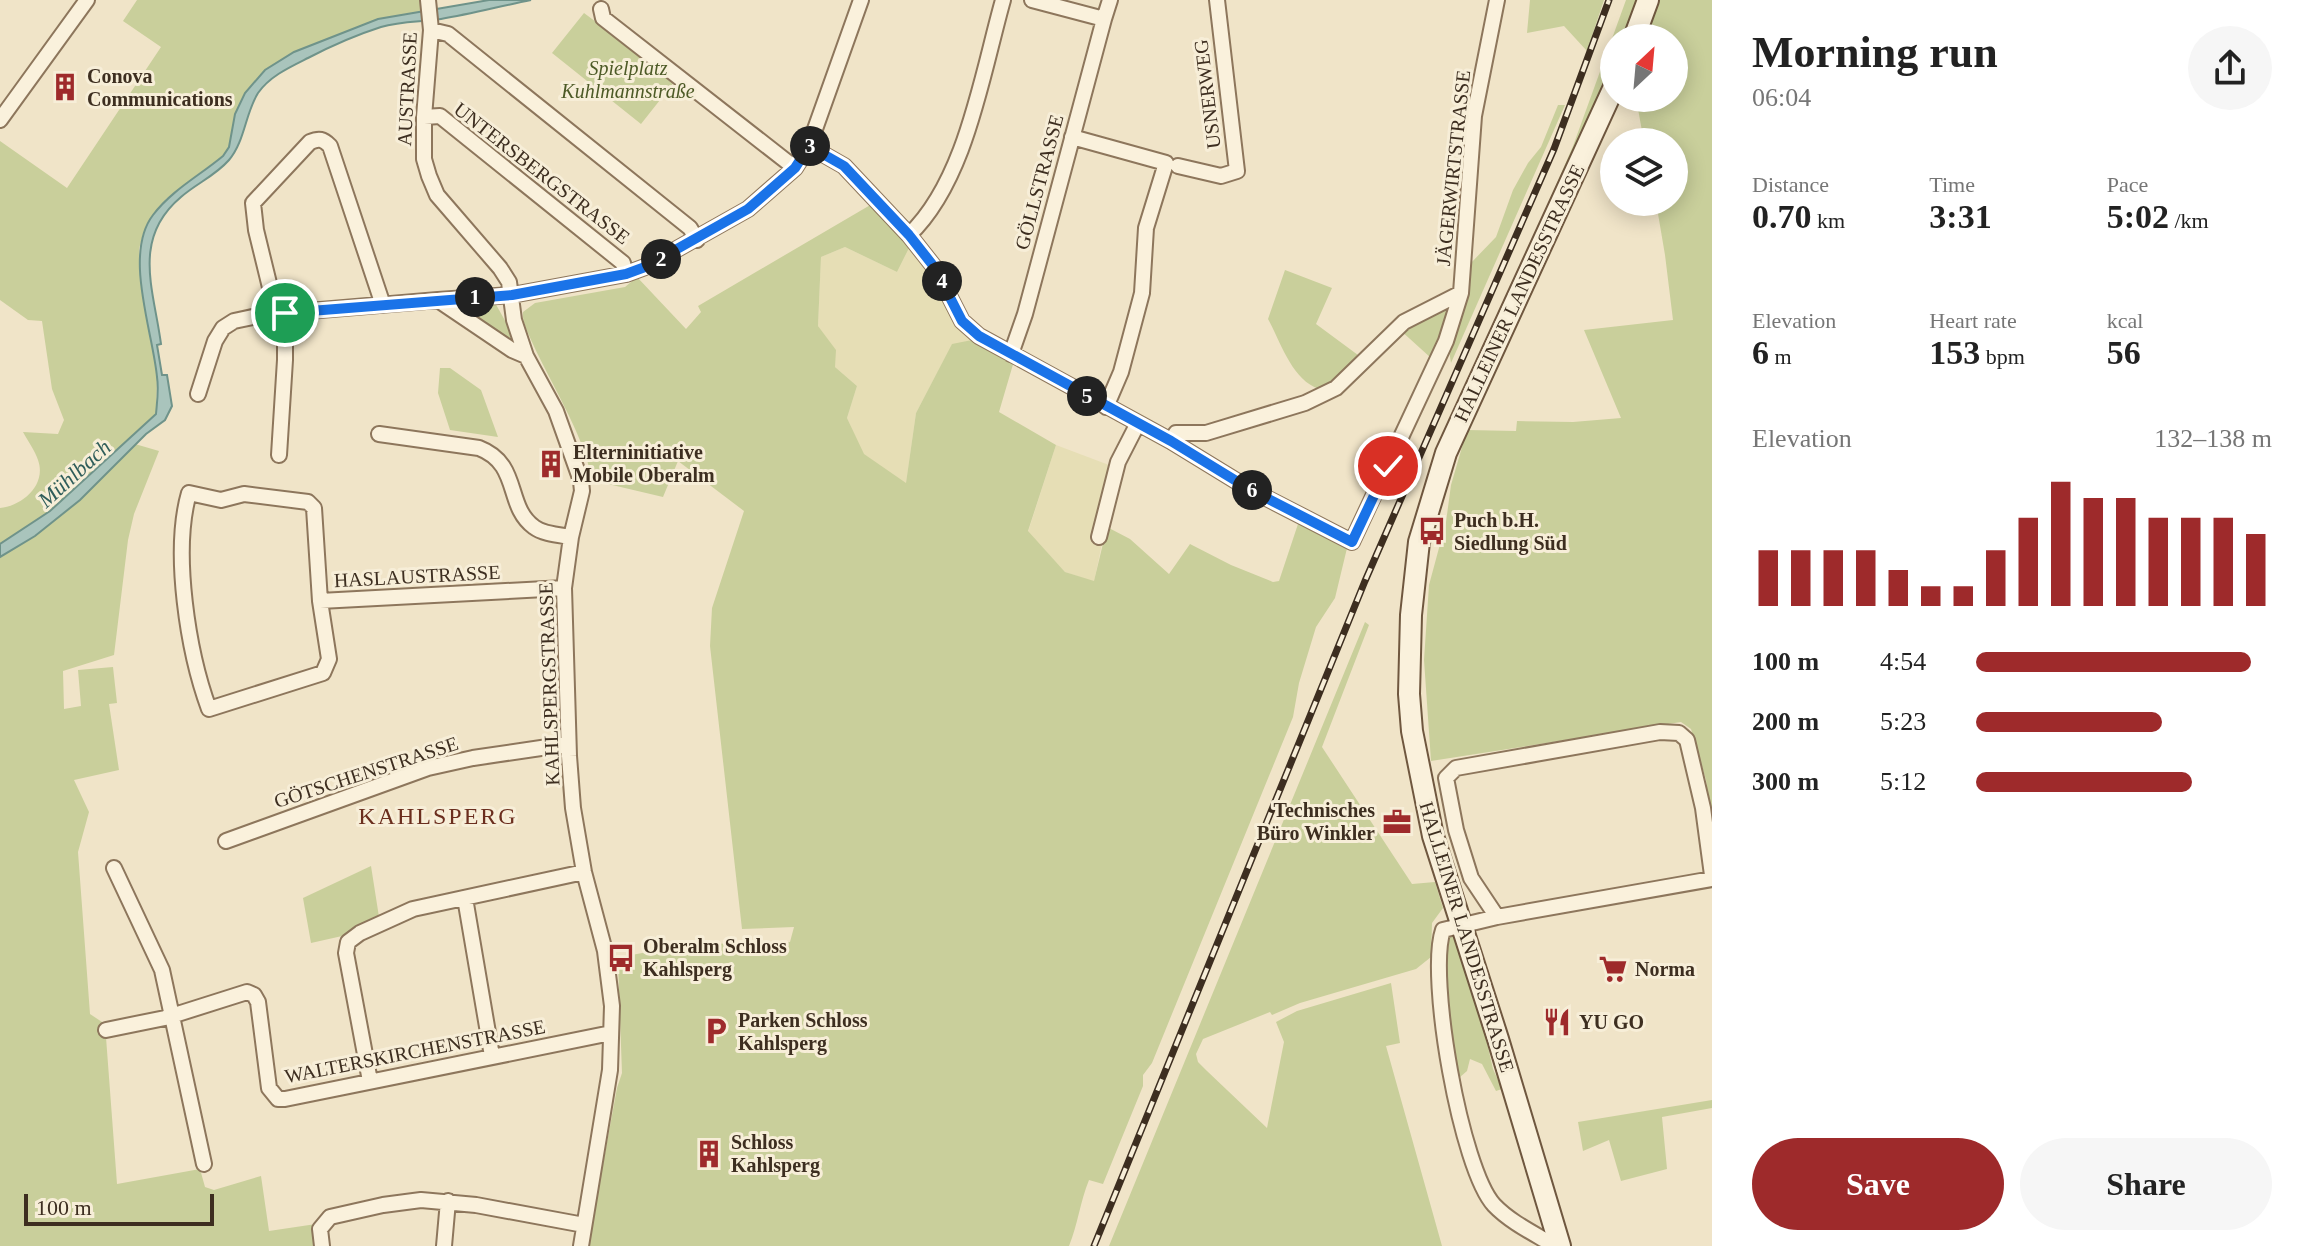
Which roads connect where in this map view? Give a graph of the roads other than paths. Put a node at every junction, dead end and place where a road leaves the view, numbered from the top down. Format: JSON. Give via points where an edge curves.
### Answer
{"nodes":[{"id":1,"x":87,"y":0,"type":"edge"},
{"id":2,"x":861,"y":0,"type":"edge"},
{"id":3,"x":1003,"y":0,"type":"edge"},
{"id":4,"x":1032,"y":0,"type":"edge"},
{"id":5,"x":1110,"y":0,"type":"edge"},
{"id":6,"x":1217,"y":0,"type":"edge"},
{"id":7,"x":1497,"y":0,"type":"edge"},
{"id":8,"x":1648,"y":0,"type":"edge"},
{"id":9,"x":601,"y":9,"type":"dead end"},
{"id":10,"x":430,"y":15,"type":"edge"},
{"id":11,"x":1104,"y":19,"type":"junction"},
{"id":12,"x":1639,"y":24,"type":"edge"},
{"id":13,"x":1602,"y":112,"type":"edge"},
{"id":14,"x":424,"y":117,"type":"junction"},
{"id":15,"x":0,"y":120,"type":"edge"},
{"id":16,"x":1072,"y":137,"type":"junction"},
{"id":17,"x":809,"y":146,"type":"junction"},
{"id":18,"x":1178,"y":166,"type":"dead end"},
{"id":19,"x":795,"y":168,"type":"junction"},
{"id":20,"x":909,"y":235,"type":"junction"},
{"id":21,"x":697,"y":240,"type":"junction"},
{"id":22,"x":626,"y":274,"type":"junction"},
{"id":23,"x":1461,"y":293,"type":"junction"},
{"id":24,"x":512,"y":295,"type":"junction"},
{"id":25,"x":438,"y":300,"type":"junction"},
{"id":26,"x":383,"y":305,"type":"junction"},
{"id":27,"x":281,"y":312,"type":"junction"},
{"id":28,"x":1011,"y":354,"type":"junction"},
{"id":29,"x":526,"y":356,"type":"junction"},
{"id":30,"x":198,"y":394,"type":"dead end"},
{"id":31,"x":1106,"y":407,"type":"junction"},
{"id":32,"x":1138,"y":423,"type":"junction"},
{"id":33,"x":379,"y":434,"type":"dead end"},
{"id":34,"x":1171,"y":441,"type":"junction"},
{"id":35,"x":279,"y":455,"type":"dead end"},
{"id":36,"x":571,"y":537,"type":"junction"},
{"id":37,"x":1099,"y":537,"type":"dead end"},
{"id":38,"x":564,"y":588,"type":"junction"},
{"id":39,"x":320,"y":601,"type":"junction"},
{"id":40,"x":568,"y":744,"type":"junction"},
{"id":41,"x":226,"y":841,"type":"dead end"},
{"id":42,"x":114,"y":868,"type":"dead end"},
{"id":43,"x":584,"y":872,"type":"junction"},
{"id":44,"x":1712,"y":877,"type":"edge"},
{"id":45,"x":465,"y":898,"type":"junction"},
{"id":46,"x":1497,"y":917,"type":"junction"},
{"id":47,"x":1461,"y":926,"type":"junction"},
{"id":48,"x":171,"y":1015,"type":"junction"},
{"id":49,"x":106,"y":1030,"type":"dead end"},
{"id":50,"x":611,"y":1033,"type":"junction"},
{"id":51,"x":492,"y":1056,"type":"junction"},
{"id":52,"x":370,"y":1081,"type":"junction"},
{"id":53,"x":204,"y":1164,"type":"dead end"},
{"id":54,"x":448,"y":1201,"type":"junction"},
{"id":55,"x":584,"y":1225,"type":"junction"},
{"id":56,"x":322,"y":1246,"type":"edge"},
{"id":57,"x":444,"y":1246,"type":"edge"},
{"id":58,"x":581,"y":1246,"type":"edge"},
{"id":59,"x":1558,"y":1246,"type":"edge"}],
"edges":[{"from":1,"to":15,"type":"street"},
{"from":2,"to":17,"type":"street"},
{"from":3,"to":20,"type":"street","via":[[960,156]]},
{"from":4,"to":11,"type":"street"},
{"from":5,"to":11,"type":"street","name":"GÖLLSTRASSE"},
{"from":6,"to":18,"type":"street","name":"USNERWEG","via":[[1237,171],[1221,176]]},
{"from":7,"to":23,"type":"street","name":"JÄGERWIRTSTRASSE","via":[[1474,116]]},
{"from":8,"to":12,"type":"main road"},
{"from":9,"to":19,"type":"street","via":[[603,18]]},
{"from":10,"to":14,"type":"street","name":"AUSTRASSE"},
{"from":10,"to":21,"type":"street","via":[[690,228]]},
{"from":11,"to":16,"type":"street","name":"GÖLLSTRASSE"},
{"from":13,"to":47,"type":"main road","name":"HALLEINER LANDESSTRASSE","via":[[1456,428],[1419,542],[1409,656],[1412,731],[1433,836]]},
{"from":14,"to":22,"type":"street","name":"UNTERSBERGSTRASSE","via":[[440,116],[623,263]]},
{"from":14,"to":24,"type":"street","name":"AUSTRASSE","via":[[424,159],[437,195],[500,268]]},
{"from":16,"to":28,"type":"street","name":"GÖLLSTRASSE"},
{"from":16,"to":31,"type":"street","via":[[1166,163],[1146,228],[1142,293]]},
{"from":17,"to":19,"type":"street"},
{"from":17,"to":20,"type":"street","via":[[844,166]]},
{"from":19,"to":21,"type":"street","via":[[748,209]]},
{"from":20,"to":28,"type":"street","via":[[935,268],[962,321]]},
{"from":21,"to":22,"type":"street"},
{"from":22,"to":24,"type":"street"},
{"from":23,"to":34,"type":"street","name":"JÄGERWIRTSTRASSE","via":[[1404,322],[1336,388],[1305,403],[1206,433],[1176,433]]},
{"from":23,"to":34,"type":"street","name":"JÄGERWIRTSTRASSE","via":[[1446,341],[1352,542]]},
{"from":24,"to":25,"type":"street"},
{"from":24,"to":29,"type":"street","name":"KAHLSPERGSTRASSE"},
{"from":25,"to":26,"type":"street"},
{"from":25,"to":29,"type":"street"},
{"from":26,"to":27,"type":"street"},
{"from":26,"to":27,"type":"street","via":[[330,146],[317,139],[253,203]]},
{"from":27,"to":30,"type":"street","via":[[223,328]]},
{"from":27,"to":35,"type":"street","via":[[285,360]]},
{"from":28,"to":31,"type":"street"},
{"from":29,"to":36,"type":"street","name":"KAHLSPERGSTRASSE","via":[[556,411],[581,481]]},
{"from":31,"to":32,"type":"street"},
{"from":32,"to":34,"type":"street"},
{"from":32,"to":37,"type":"street","via":[[1118,462]]},
{"from":33,"to":36,"type":"street","via":[[493,453],[506,468],[523,515],[535,528]]},
{"from":36,"to":38,"type":"street","name":"KAHLSPERGSTRASSE"},
{"from":38,"to":39,"type":"street","name":"HASLAUSTRASSE"},
{"from":38,"to":40,"type":"street","name":"KAHLSPERGSTRASSE"},
{"from":39,"to":39,"type":"street","name":"HASLAUSTRASSE","via":[[314,508],[308,502],[244,494],[221,500],[189,493],[182,551],[186,606],[209,709],[323,673],[329,659]]},
{"from":40,"to":41,"type":"street","name":"GÖTSCHENSTRASSE","via":[[428,768]]},
{"from":40,"to":43,"type":"street","name":"KAHLSPERGSTRASSE"},
{"from":42,"to":48,"type":"street","via":[[162,970]]},
{"from":43,"to":45,"type":"street"},
{"from":43,"to":50,"type":"street","name":"KAHLSPERGSTRASSE","via":[[605,951]]},
{"from":44,"to":46,"type":"street"},
{"from":44,"to":46,"type":"street","via":[[1703,808],[1687,740],[1679,733],[1456,768],[1446,778],[1462,852],[1474,886]]},
{"from":45,"to":51,"type":"street"},
{"from":45,"to":52,"type":"street","via":[[413,909],[348,942]]},
{"from":46,"to":47,"type":"street"},
{"from":47,"to":59,"type":"main road","name":"HALLEINER LANDESSTRASSE"},
{"from":47,"to":59,"type":"street","via":[[1443,930],[1440,964],[1445,1036],[1466,1141],[1494,1205]]},
{"from":48,"to":49,"type":"street","name":"WALTERSKIRCHENSTRASSE"},
{"from":48,"to":52,"type":"street","name":"WALTERSKIRCHENSTRASSE","via":[[247,992],[254,995],[269,1088],[278,1099]]},
{"from":48,"to":53,"type":"street"},
{"from":50,"to":51,"type":"street","name":"WALTERSKIRCHENSTRASSE"},
{"from":50,"to":55,"type":"street","name":"KAHLSPERGSTRASSE","via":[[610,1070]]},
{"from":51,"to":52,"type":"street","name":"WALTERSKIRCHENSTRASSE"},
{"from":54,"to":55,"type":"street"},
{"from":54,"to":56,"type":"street","via":[[401,1202],[330,1217],[320,1229]]},
{"from":54,"to":57,"type":"street"},
{"from":55,"to":58,"type":"street","name":"KAHLSPERGSTRASSE"}]}
